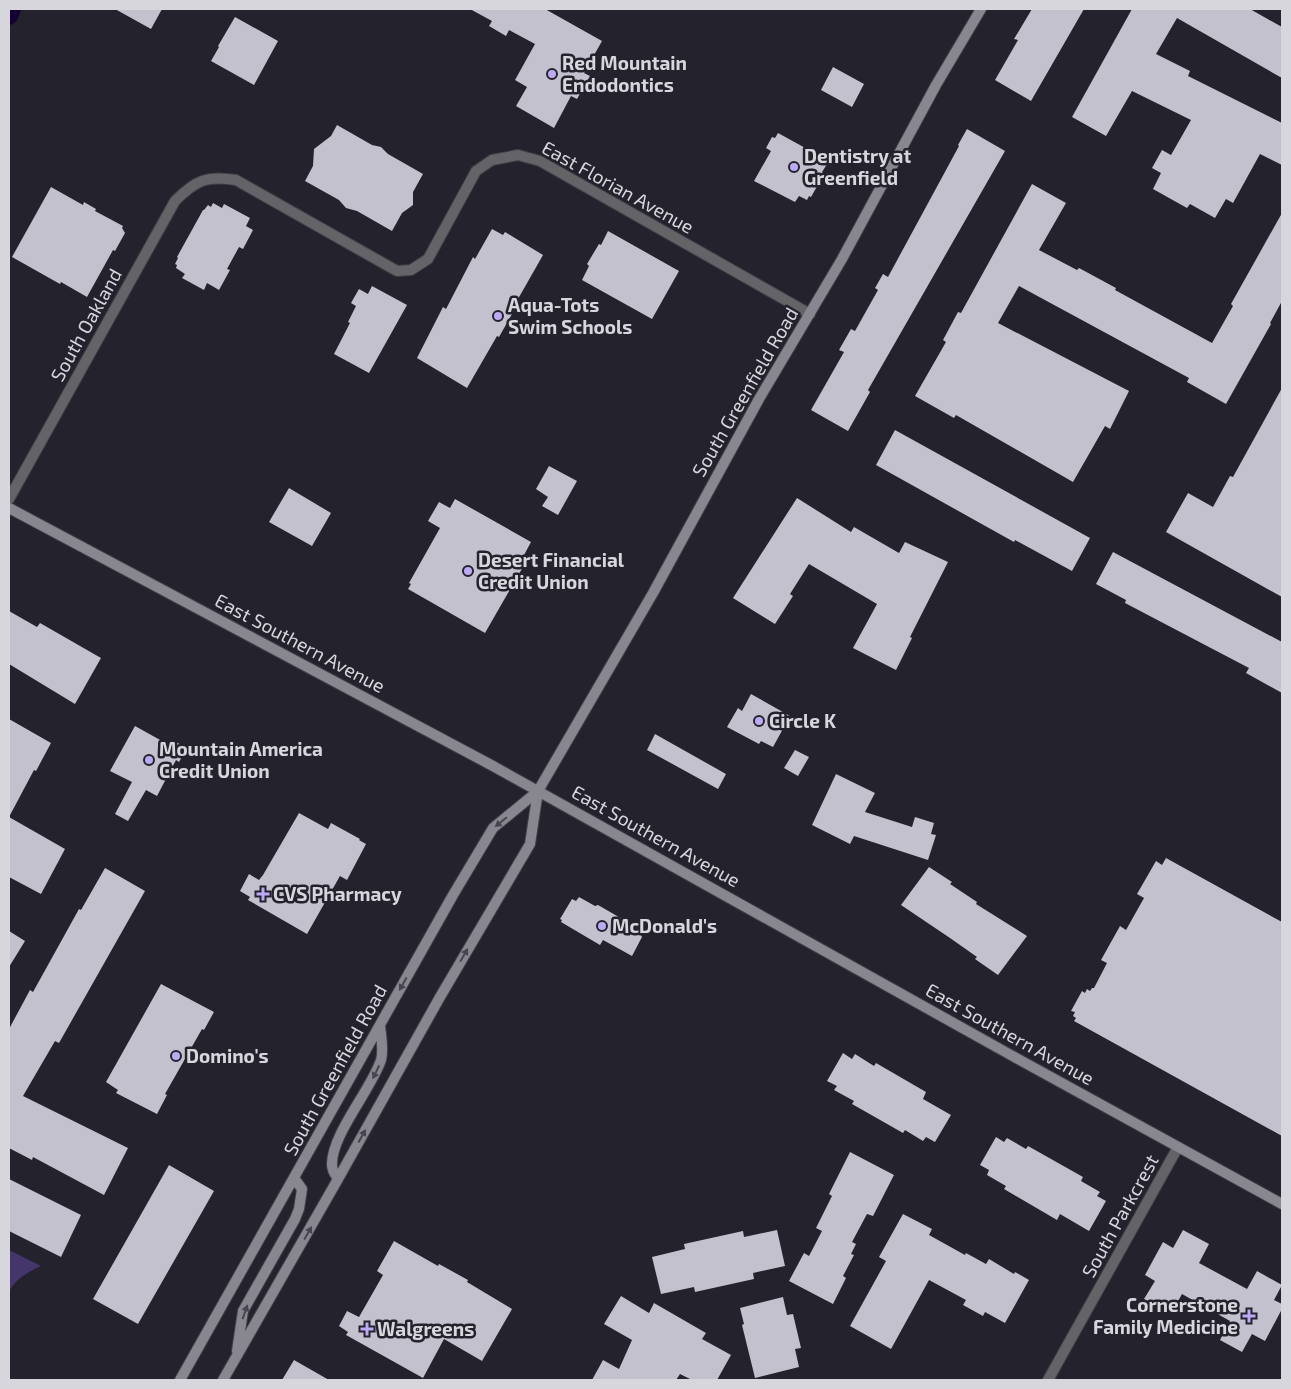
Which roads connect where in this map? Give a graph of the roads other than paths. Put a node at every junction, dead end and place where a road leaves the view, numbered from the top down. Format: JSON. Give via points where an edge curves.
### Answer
{"nodes":[{"id":1,"x":981,"y":9,"type":"edge"},
{"id":2,"x":206,"y":179,"type":"joint"},
{"id":3,"x":810,"y":314,"type":"junction"},
{"id":4,"x":9,"y":500,"type":"edge"},
{"id":5,"x":9,"y":508,"type":"edge"},
{"id":6,"x":538,"y":791,"type":"junction"},
{"id":7,"x":380,"y":1024,"type":"junction"},
{"id":8,"x":1178,"y":1147,"type":"junction"},
{"id":9,"x":294,"y":1178,"type":"junction"},
{"id":10,"x":338,"y":1179,"type":"junction"},
{"id":11,"x":1282,"y":1204,"type":"edge"},
{"id":12,"x":235,"y":1360,"type":"junction"},
{"id":13,"x":180,"y":1380,"type":"edge"},
{"id":14,"x":223,"y":1380,"type":"edge"},
{"id":15,"x":1048,"y":1380,"type":"edge"}],
"edges":[{"from":1,"to":3,"type":"main road","name":"South Greenfield Road"},
{"from":2,"to":3,"type":"street","name":"East Florian Avenue","via":[[236,180],[397,271],[411,270],[428,259],[476,171],[492,160],[518,155],[540,161]]},
{"from":2,"to":4,"type":"street","name":"South Oakland","via":[[189,186],[175,201]]},
{"from":3,"to":6,"type":"main road","name":"South Greenfield Road"},
{"from":5,"to":6,"type":"main road","name":"East Southern Avenue"},
{"from":6,"to":7,"type":"main road","name":"South Greenfield Road","one_way":true,"via":[[493,828]]},
{"from":6,"to":8,"type":"main road","name":"East Southern Avenue"},
{"from":10,"to":6,"type":"main road","name":"South Greenfield Road","one_way":true,"via":[[530,844]]},
{"from":7,"to":9,"type":"main road","name":"South Greenfield Road"},
{"from":7,"to":10,"type":"main road","one_way":true,"via":[[382,1057],[333,1155],[333,1172]]},
{"from":8,"to":11,"type":"main road","name":"East Southern Avenue"},
{"from":8,"to":15,"type":"street","name":"South Parkcrest"},
{"from":12,"to":9,"type":"main road","one_way":true,"via":[[243,1311],[299,1208],[302,1189]]},
{"from":9,"to":13,"type":"main road","name":"South Greenfield Road"},
{"from":12,"to":10,"type":"main road","name":"South Greenfield Road","one_way":true},
{"from":12,"to":14,"type":"main road","name":"South Greenfield Road"}]}
